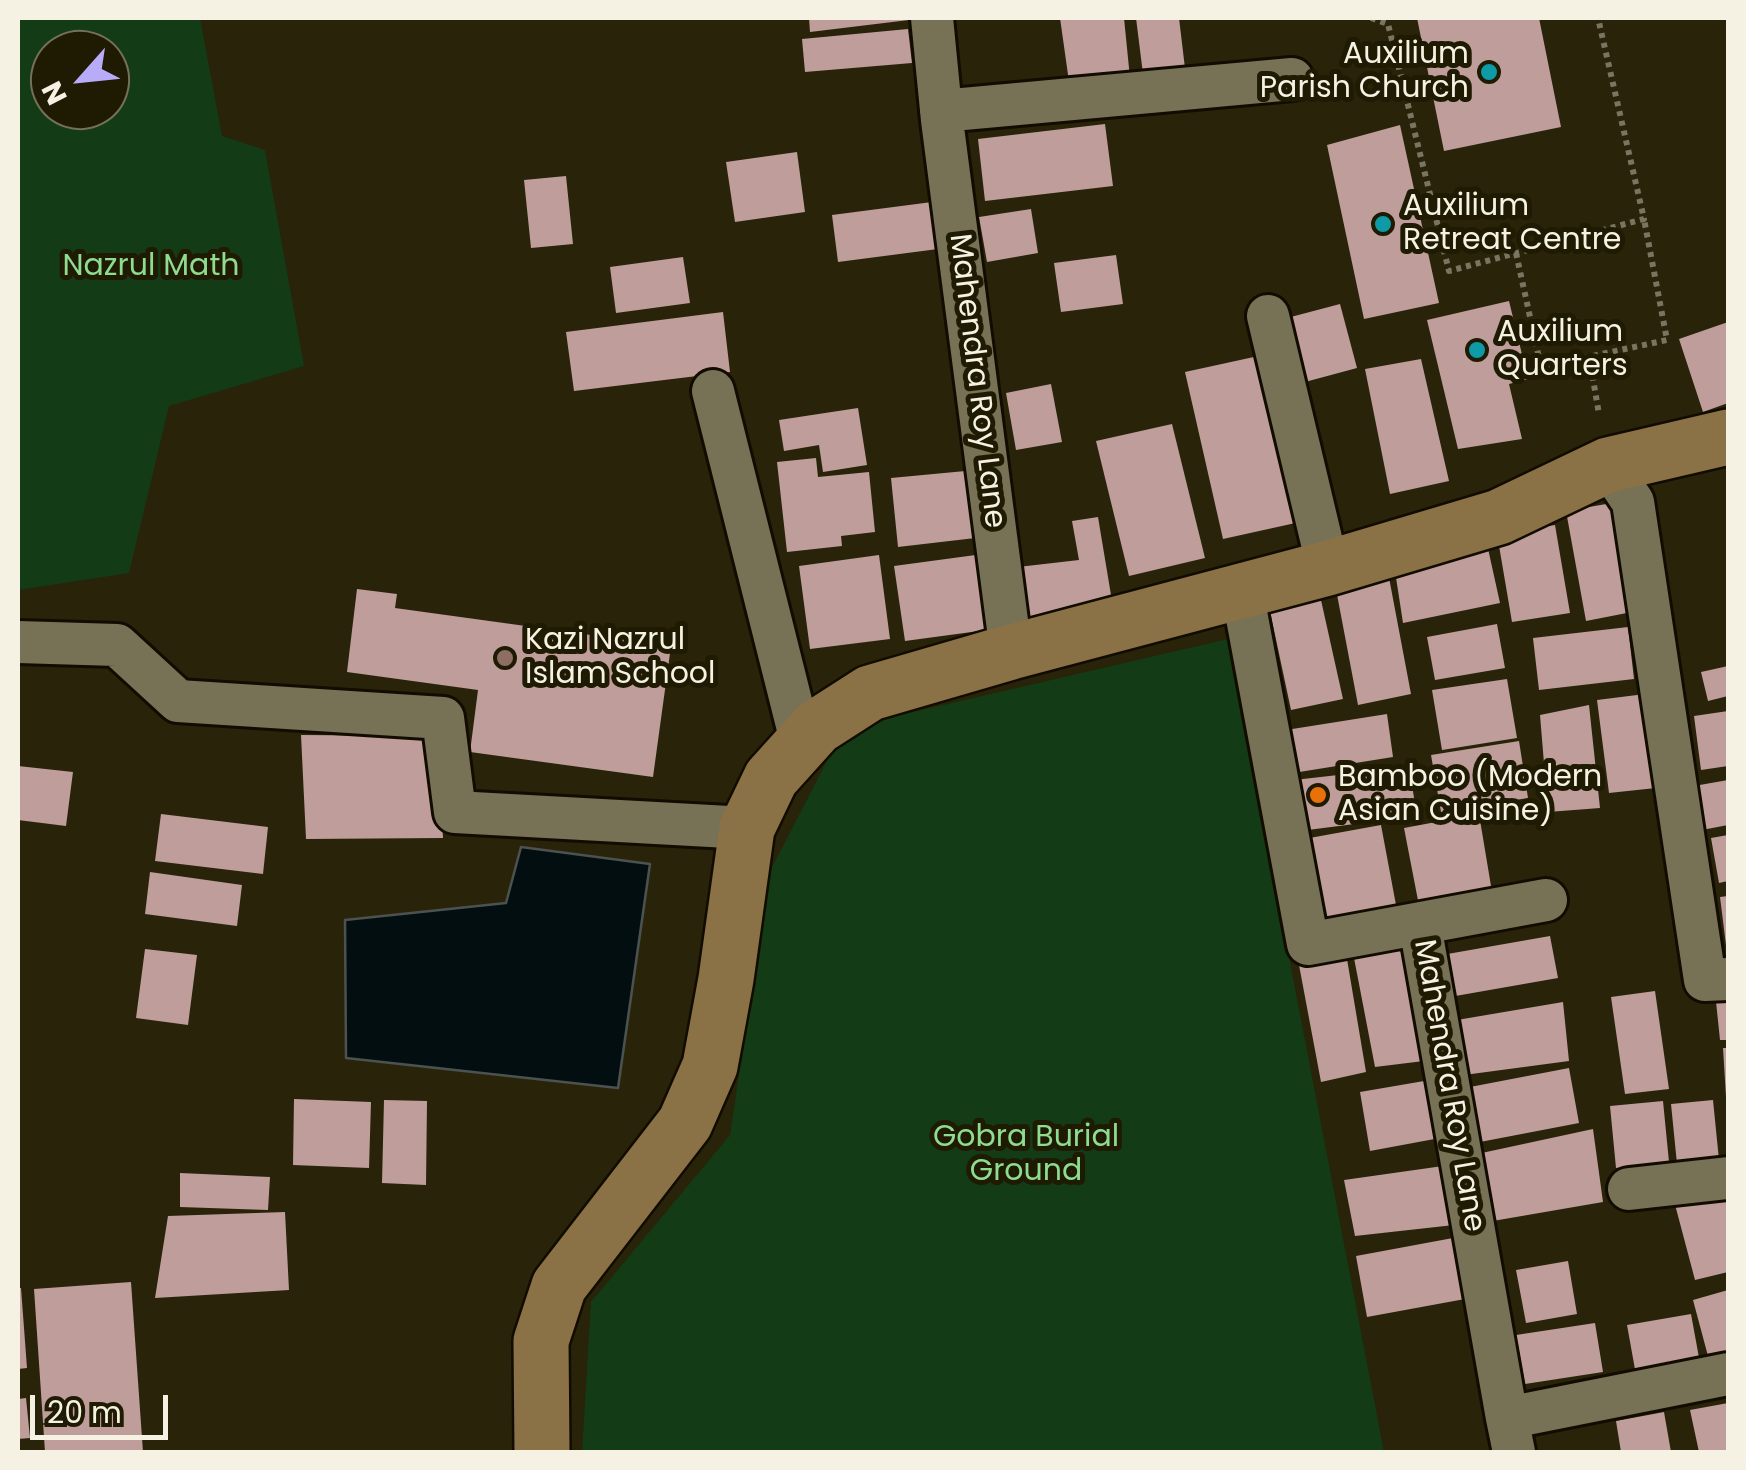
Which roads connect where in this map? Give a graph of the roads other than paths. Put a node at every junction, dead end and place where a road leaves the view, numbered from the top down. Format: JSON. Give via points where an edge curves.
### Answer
{"nodes":[{"id":1,"x":932,"y":18,"type":"edge"},
{"id":2,"x":1292,"y":80,"type":"dead end"},
{"id":3,"x":941,"y":110,"type":"junction"},
{"id":4,"x":1268,"y":316,"type":"dead end"},
{"id":5,"x":713,"y":391,"type":"dead end"},
{"id":6,"x":1728,"y":437,"type":"edge"},
{"id":7,"x":1608,"y":465,"type":"junction"},
{"id":8,"x":1328,"y":568,"type":"junction"},
{"id":9,"x":1242,"y":591,"type":"junction"},
{"id":10,"x":18,"y":642,"type":"edge"},
{"id":11,"x":1011,"y":652,"type":"junction"},
{"id":12,"x":802,"y":745,"type":"junction"},
{"id":13,"x":746,"y":828,"type":"junction"},
{"id":14,"x":1546,"y":900,"type":"dead end"},
{"id":15,"x":1420,"y":924,"type":"junction"},
{"id":16,"x":1728,"y":979,"type":"edge"},
{"id":17,"x":1728,"y":1178,"type":"edge"},
{"id":18,"x":1629,"y":1189,"type":"dead end"},
{"id":19,"x":1728,"y":1374,"type":"edge"},
{"id":20,"x":1511,"y":1435,"type":"edge"},
{"id":21,"x":542,"y":1452,"type":"edge"}],
"edges":[{"from":1,"to":3,"type":"street","name":"Mahendra Roy Lane"},
{"from":2,"to":3,"type":"street"},
{"from":3,"to":11,"type":"street","name":"Mahendra Roy Lane"},
{"from":4,"to":8,"type":"street"},
{"from":5,"to":12,"type":"street"},
{"from":6,"to":7,"type":"street"},
{"from":7,"to":8,"type":"street","via":[[1499,517]]},
{"from":7,"to":16,"type":"street","via":[[1633,502],[1705,980]]},
{"from":8,"to":9,"type":"street"},
{"from":9,"to":11,"type":"street"},
{"from":9,"to":15,"type":"street","name":"Mahendra Roy Lane","via":[[1308,944]]},
{"from":10,"to":13,"type":"street","via":[[117,645],[178,701],[443,718],[455,812]]},
{"from":11,"to":12,"type":"street","via":[[870,693]]},
{"from":12,"to":13,"type":"street","via":[[772,778]]},
{"from":13,"to":21,"type":"street","via":[[710,1066],[685,1123],[559,1286],[541,1341]]},
{"from":14,"to":15,"type":"street"},
{"from":15,"to":20,"type":"street","name":"Mahendra Roy Lane"},
{"from":17,"to":18,"type":"street"},
{"from":19,"to":20,"type":"street","name":"Mahendra Roy Lane"}]}
